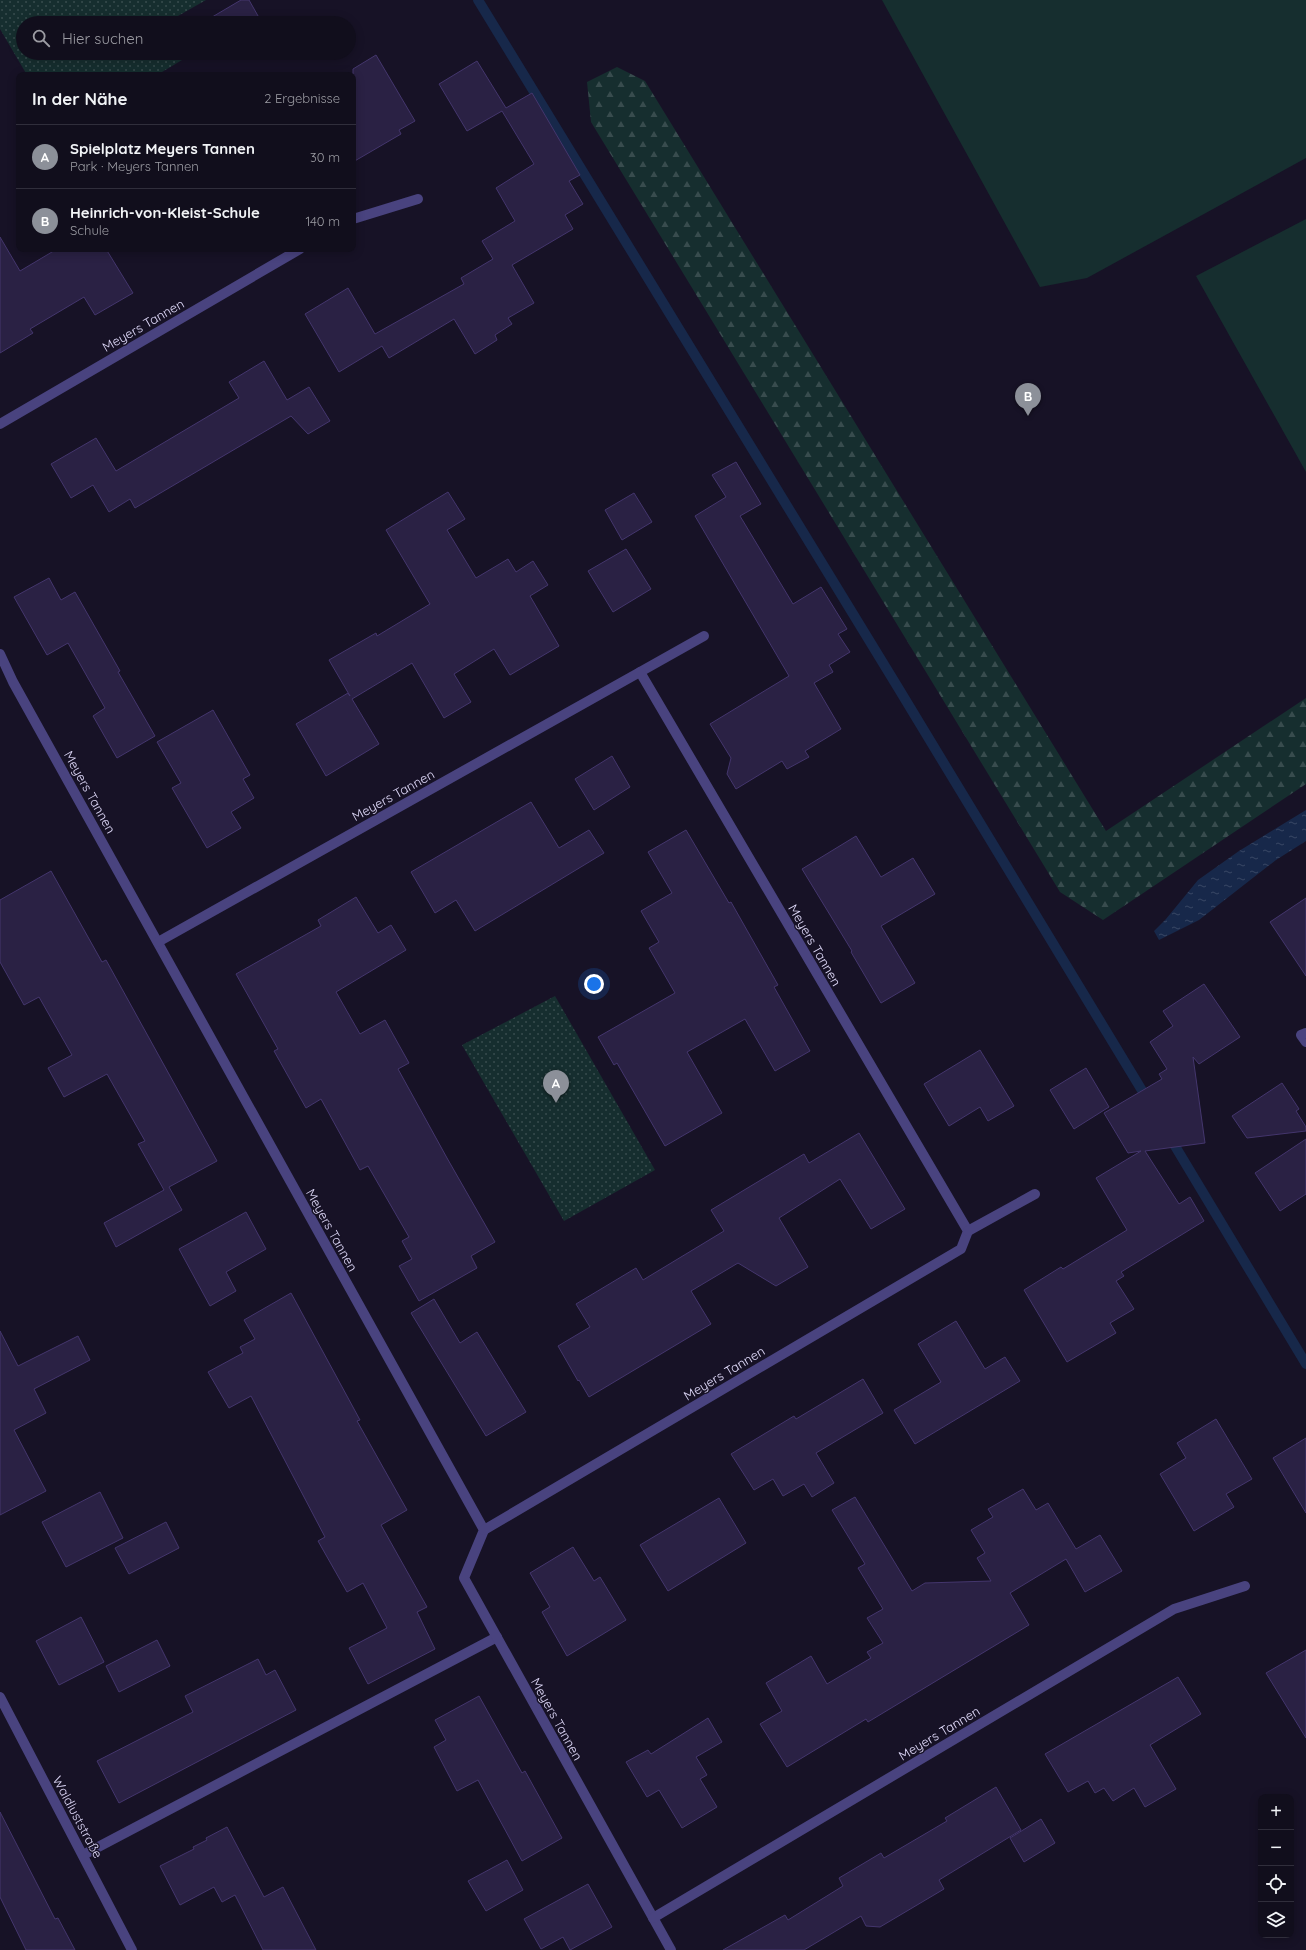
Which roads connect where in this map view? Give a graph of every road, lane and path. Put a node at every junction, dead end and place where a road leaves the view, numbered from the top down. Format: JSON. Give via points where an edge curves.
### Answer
{"nodes":[{"id":1,"x":418,"y":199,"type":"dead end"},
{"id":2,"x":356,"y":218,"type":"edge"},
{"id":3,"x":295,"y":252,"type":"edge"},
{"id":4,"x":0,"y":424,"type":"edge"},
{"id":5,"x":704,"y":636,"type":"dead end"},
{"id":6,"x":0,"y":654,"type":"edge"},
{"id":7,"x":640,"y":672,"type":"junction"},
{"id":8,"x":158,"y":942,"type":"junction"},
{"id":9,"x":1306,"y":1033,"type":"edge"},
{"id":10,"x":1306,"y":1042,"type":"edge"},
{"id":11,"x":1035,"y":1194,"type":"dead end"},
{"id":12,"x":968,"y":1231,"type":"junction"},
{"id":13,"x":484,"y":1530,"type":"junction"},
{"id":14,"x":1245,"y":1586,"type":"dead end"},
{"id":15,"x":497,"y":1637,"type":"junction"},
{"id":16,"x":0,"y":1697,"type":"edge"},
{"id":17,"x":83,"y":1855,"type":"junction"},
{"id":18,"x":653,"y":1918,"type":"junction"},
{"id":19,"x":132,"y":1950,"type":"edge"},
{"id":20,"x":671,"y":1950,"type":"edge"}],
"edges":[{"from":1,"to":2,"type":"street"},
{"from":3,"to":4,"type":"street","name":"Meyers Tannen"},
{"from":5,"to":7,"type":"street","name":"Meyers Tannen"},
{"from":6,"to":8,"type":"street","name":"Meyers Tannen","via":[[13,682]]},
{"from":7,"to":8,"type":"street","name":"Meyers Tannen"},
{"from":7,"to":12,"type":"street","name":"Meyers Tannen"},
{"from":8,"to":13,"type":"street","name":"Meyers Tannen"},
{"from":9,"to":10,"type":"street","via":[[1301,1035]]},
{"from":11,"to":12,"type":"street"},
{"from":12,"to":13,"type":"street","name":"Meyers Tannen","via":[[961,1249]]},
{"from":13,"to":15,"type":"street","name":"Meyers Tannen","via":[[464,1578]]},
{"from":14,"to":18,"type":"street","name":"Meyers Tannen","via":[[1174,1609]]},
{"from":15,"to":17,"type":"street"},
{"from":15,"to":18,"type":"street","name":"Meyers Tannen"},
{"from":16,"to":17,"type":"street","name":"Waldluststraße"},
{"from":17,"to":19,"type":"street","name":"Waldluststraße"},
{"from":18,"to":20,"type":"street","name":"Meyers Tannen"}]}
